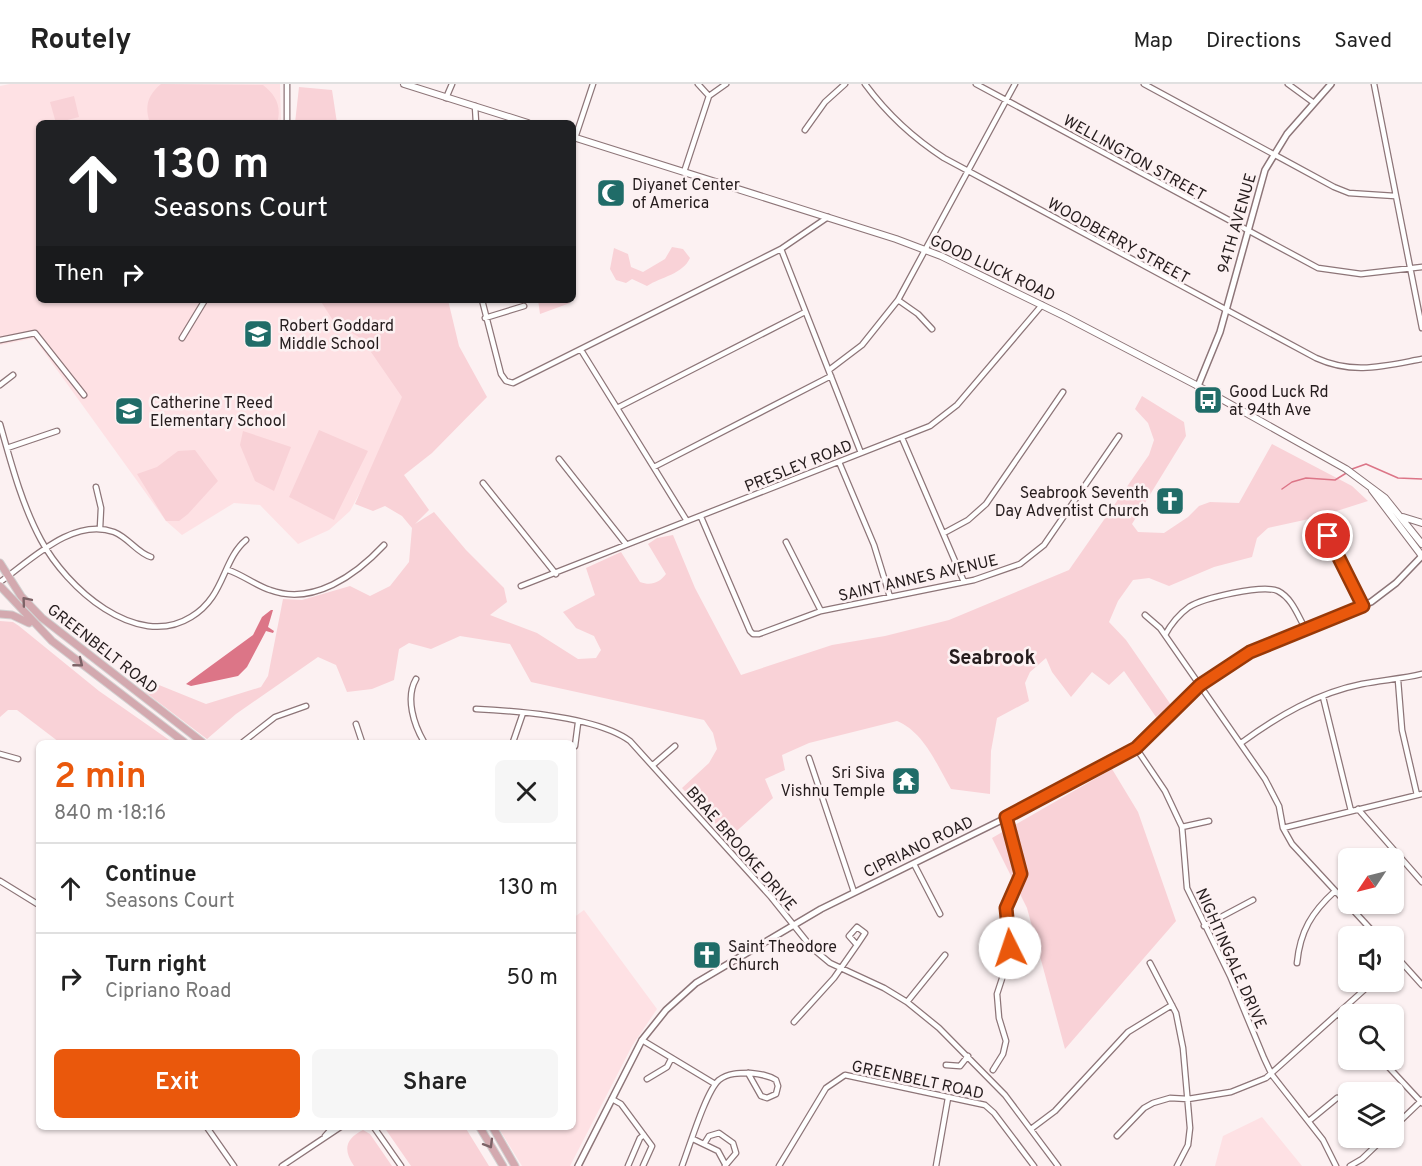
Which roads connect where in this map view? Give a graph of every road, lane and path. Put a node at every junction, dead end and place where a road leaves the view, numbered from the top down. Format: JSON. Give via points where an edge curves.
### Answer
{"nodes":[{"id":1,"x":287,"y":84,"type":"edge"},
{"id":2,"x":404,"y":84,"type":"edge"},
{"id":3,"x":452,"y":84,"type":"edge"},
{"id":4,"x":593,"y":84,"type":"edge"},
{"id":5,"x":698,"y":84,"type":"edge"},
{"id":6,"x":726,"y":84,"type":"edge"},
{"id":7,"x":845,"y":84,"type":"edge"},
{"id":8,"x":865,"y":84,"type":"edge"},
{"id":9,"x":976,"y":84,"type":"edge"},
{"id":10,"x":1015,"y":84,"type":"edge"},
{"id":11,"x":1144,"y":84,"type":"edge"},
{"id":12,"x":1288,"y":84,"type":"edge"},
{"id":13,"x":1331,"y":84,"type":"edge"},
{"id":14,"x":1374,"y":84,"type":"edge"},
{"id":15,"x":709,"y":96,"type":"junction"},
{"id":16,"x":447,"y":98,"type":"junction"},
{"id":17,"x":1006,"y":100,"type":"junction"},
{"id":18,"x":1314,"y":103,"type":"junction"},
{"id":19,"x":475,"y":106,"type":"junction"},
{"id":20,"x":287,"y":120,"type":"edge"},
{"id":21,"x":476,"y":120,"type":"edge"},
{"id":22,"x":519,"y":120,"type":"edge"},
{"id":23,"x":805,"y":130,"type":"dead end"},
{"id":24,"x":576,"y":131,"type":"edge"},
{"id":25,"x":576,"y":138,"type":"edge"},
{"id":26,"x":1273,"y":153,"type":"junction"},
{"id":27,"x":968,"y":171,"type":"junction"},
{"id":28,"x":684,"y":172,"type":"junction"},
{"id":29,"x":1395,"y":196,"type":"junction"},
{"id":30,"x":828,"y":217,"type":"junction"},
{"id":31,"x":1248,"y":231,"type":"junction"},
{"id":32,"x":781,"y":249,"type":"junction"},
{"id":33,"x":926,"y":250,"type":"junction"},
{"id":34,"x":1422,"y":267,"type":"edge"},
{"id":35,"x":1411,"y":270,"type":"junction"},
{"id":36,"x":898,"y":300,"type":"junction"},
{"id":37,"x":203,"y":303,"type":"edge"},
{"id":38,"x":482,"y":303,"type":"edge"},
{"id":39,"x":1042,"y":305,"type":"junction"},
{"id":40,"x":524,"y":306,"type":"dead end"},
{"id":41,"x":1226,"y":310,"type":"junction"},
{"id":42,"x":805,"y":312,"type":"junction"},
{"id":43,"x":485,"y":318,"type":"junction"},
{"id":44,"x":1422,"y":328,"type":"edge"},
{"id":45,"x":932,"y":329,"type":"dead end"},
{"id":46,"x":182,"y":338,"type":"dead end"},
{"id":47,"x":0,"y":340,"type":"edge"},
{"id":48,"x":581,"y":350,"type":"junction"},
{"id":49,"x":1422,"y":359,"type":"edge"},
{"id":50,"x":830,"y":373,"type":"junction"},
{"id":51,"x":13,"y":375,"type":"dead end"},
{"id":52,"x":0,"y":385,"type":"edge"},
{"id":53,"x":1198,"y":386,"type":"junction"},
{"id":54,"x":1063,"y":392,"type":"dead end"},
{"id":55,"x":84,"y":395,"type":"dead end"},
{"id":56,"x":617,"y":408,"type":"junction"},
{"id":57,"x":0,"y":424,"type":"edge"},
{"id":58,"x":57,"y":431,"type":"dead end"},
{"id":59,"x":1119,"y":436,"type":"dead end"},
{"id":60,"x":902,"y":438,"type":"junction"},
{"id":61,"x":7,"y":448,"type":"junction"},
{"id":62,"x":861,"y":453,"type":"junction"},
{"id":63,"x":559,"y":459,"type":"dead end"},
{"id":64,"x":839,"y":462,"type":"junction"},
{"id":65,"x":654,"y":467,"type":"junction"},
{"id":66,"x":483,"y":483,"type":"dead end"},
{"id":67,"x":96,"y":487,"type":"dead end"},
{"id":68,"x":1372,"y":488,"type":"junction"},
{"id":69,"x":1398,"y":512,"type":"junction"},
{"id":70,"x":701,"y":517,"type":"junction"},
{"id":71,"x":687,"y":521,"type":"junction"},
{"id":72,"x":1422,"y":523,"type":"edge"},
{"id":73,"x":1329,"y":526,"type":"dead end"},
{"id":74,"x":100,"y":528,"type":"junction"},
{"id":75,"x":944,"y":533,"type":"junction"},
{"id":76,"x":246,"y":540,"type":"dead end"},
{"id":77,"x":786,"y":542,"type":"dead end"},
{"id":78,"x":626,"y":544,"type":"junction"},
{"id":79,"x":1422,"y":544,"type":"edge"},
{"id":80,"x":384,"y":545,"type":"dead end"},
{"id":81,"x":46,"y":550,"type":"junction"},
{"id":82,"x":1422,"y":556,"type":"edge"},
{"id":83,"x":151,"y":557,"type":"dead end"},
{"id":84,"x":0,"y":563,"type":"edge"},
{"id":85,"x":228,"y":570,"type":"junction"},
{"id":86,"x":556,"y":573,"type":"junction"},
{"id":87,"x":8,"y":576,"type":"junction"},
{"id":88,"x":964,"y":582,"type":"junction"},
{"id":89,"x":0,"y":584,"type":"edge"},
{"id":90,"x":521,"y":586,"type":"dead end"},
{"id":91,"x":890,"y":597,"type":"junction"},
{"id":92,"x":1363,"y":606,"type":"junction"},
{"id":93,"x":820,"y":611,"type":"junction"},
{"id":94,"x":0,"y":614,"type":"edge"},
{"id":95,"x":1145,"y":615,"type":"dead end"},
{"id":96,"x":34,"y":625,"type":"junction"},
{"id":97,"x":1305,"y":628,"type":"junction"},
{"id":98,"x":1165,"y":635,"type":"junction"},
{"id":99,"x":1422,"y":674,"type":"edge"},
{"id":100,"x":416,"y":679,"type":"dead end"},
{"id":101,"x":1398,"y":680,"type":"junction"},
{"id":102,"x":1200,"y":685,"type":"junction"},
{"id":103,"x":1323,"y":697,"type":"junction"},
{"id":104,"x":306,"y":706,"type":"dead end"},
{"id":105,"x":476,"y":709,"type":"dead end"},
{"id":106,"x":523,"y":713,"type":"junction"},
{"id":107,"x":578,"y":723,"type":"junction"},
{"id":108,"x":356,"y":724,"type":"dead end"},
{"id":109,"x":181,"y":740,"type":"edge"},
{"id":110,"x":199,"y":740,"type":"edge"},
{"id":111,"x":246,"y":740,"type":"edge"},
{"id":112,"x":361,"y":740,"type":"edge"},
{"id":113,"x":423,"y":740,"type":"edge"},
{"id":114,"x":514,"y":740,"type":"edge"},
{"id":115,"x":576,"y":740,"type":"edge"},
{"id":116,"x":1241,"y":742,"type":"junction"},
{"id":117,"x":675,"y":746,"type":"dead end"},
{"id":118,"x":1136,"y":748,"type":"junction"},
{"id":119,"x":0,"y":754,"type":"edge"},
{"id":120,"x":809,"y":758,"type":"dead end"},
{"id":121,"x":18,"y":759,"type":"dead end"},
{"id":122,"x":653,"y":765,"type":"junction"},
{"id":123,"x":1420,"y":795,"type":"edge"},
{"id":124,"x":1358,"y":809,"type":"junction"},
{"id":125,"x":1351,"y":811,"type":"junction"},
{"id":126,"x":1006,"y":817,"type":"junction"},
{"id":127,"x":1209,"y":820,"type":"dead end"},
{"id":128,"x":1182,"y":827,"type":"junction"},
{"id":129,"x":1283,"y":828,"type":"junction"},
{"id":130,"x":914,"y":864,"type":"junction"},
{"id":131,"x":0,"y":882,"type":"edge"},
{"id":132,"x":1422,"y":882,"type":"edge"},
{"id":133,"x":1335,"y":891,"type":"junction"},
{"id":134,"x":854,"y":892,"type":"junction"},
{"id":135,"x":1253,"y":900,"type":"dead end"},
{"id":136,"x":36,"y":903,"type":"edge"},
{"id":137,"x":940,"y":914,"type":"dead end"},
{"id":138,"x":793,"y":925,"type":"junction"},
{"id":139,"x":1204,"y":926,"type":"junction"},
{"id":140,"x":1368,"y":926,"type":"edge"},
{"id":141,"x":857,"y":945,"type":"dead end"},
{"id":142,"x":945,"y":955,"type":"dead end"},
{"id":143,"x":1150,"y":963,"type":"dead end"},
{"id":144,"x":1297,"y":963,"type":"dead end"},
{"id":145,"x":1404,"y":968,"type":"edge"},
{"id":146,"x":841,"y":969,"type":"junction"},
{"id":147,"x":1422,"y":985,"type":"edge"},
{"id":148,"x":1362,"y":992,"type":"edge"},
{"id":149,"x":907,"y":1002,"type":"junction"},
{"id":150,"x":1350,"y":1004,"type":"edge"},
{"id":151,"x":1172,"y":1005,"type":"junction"},
{"id":152,"x":1338,"y":1015,"type":"edge"},
{"id":153,"x":794,"y":1022,"type":"dead end"},
{"id":154,"x":642,"y":1040,"type":"junction"},
{"id":155,"x":968,"y":1056,"type":"junction"},
{"id":156,"x":671,"y":1059,"type":"junction"},
{"id":157,"x":946,"y":1065,"type":"dead end"},
{"id":158,"x":993,"y":1070,"type":"dead end"},
{"id":159,"x":1391,"y":1070,"type":"edge"},
{"id":160,"x":748,"y":1073,"type":"junction"},
{"id":161,"x":1272,"y":1075,"type":"junction"},
{"id":162,"x":647,"y":1079,"type":"dead end"},
{"id":163,"x":715,"y":1084,"type":"junction"},
{"id":164,"x":948,"y":1098,"type":"junction"},
{"id":165,"x":1337,"y":1098,"type":"dead end"},
{"id":166,"x":612,"y":1099,"type":"junction"},
{"id":167,"x":1188,"y":1099,"type":"junction"},
{"id":168,"x":1421,"y":1101,"type":"edge"},
{"id":169,"x":1404,"y":1118,"type":"edge"},
{"id":170,"x":1309,"y":1121,"type":"junction"},
{"id":171,"x":1031,"y":1129,"type":"junction"},
{"id":172,"x":209,"y":1130,"type":"edge"},
{"id":173,"x":330,"y":1130,"type":"edge"},
{"id":174,"x":336,"y":1130,"type":"edge"},
{"id":175,"x":376,"y":1130,"type":"edge"},
{"id":176,"x":481,"y":1130,"type":"edge"},
{"id":177,"x":494,"y":1130,"type":"edge"},
{"id":178,"x":644,"y":1135,"type":"junction"},
{"id":179,"x":1117,"y":1136,"type":"dead end"},
{"id":180,"x":323,"y":1138,"type":"junction"},
{"id":181,"x":693,"y":1139,"type":"junction"},
{"id":182,"x":704,"y":1144,"type":"junction"},
{"id":183,"x":1374,"y":1148,"type":"edge"},
{"id":184,"x":725,"y":1165,"type":"edge"},
{"id":185,"x":234,"y":1166,"type":"edge"},
{"id":186,"x":282,"y":1166,"type":"edge"},
{"id":187,"x":401,"y":1166,"type":"edge"},
{"id":188,"x":502,"y":1166,"type":"edge"},
{"id":189,"x":515,"y":1166,"type":"edge"},
{"id":190,"x":578,"y":1166,"type":"edge"},
{"id":191,"x":628,"y":1166,"type":"edge"},
{"id":192,"x":643,"y":1166,"type":"edge"},
{"id":193,"x":681,"y":1166,"type":"edge"},
{"id":194,"x":779,"y":1166,"type":"edge"},
{"id":195,"x":936,"y":1166,"type":"edge"},
{"id":196,"x":1034,"y":1166,"type":"edge"},
{"id":197,"x":1058,"y":1166,"type":"edge"},
{"id":198,"x":1177,"y":1166,"type":"edge"},
{"id":199,"x":1336,"y":1166,"type":"edge"},
{"id":200,"x":1350,"y":1166,"type":"edge"}],
"edges":[{"from":1,"to":20,"type":"street"},
{"from":2,"to":16,"type":"main road"},
{"from":3,"to":16,"type":"street"},
{"from":4,"to":24,"type":"street"},
{"from":5,"to":15,"type":"street"},
{"from":6,"to":15,"type":"street"},
{"from":7,"to":23,"type":"street","via":[[825,102]]},
{"from":8,"to":27,"type":"street","name":"WOODBERRY STREET","via":[[910,134]]},
{"from":9,"to":17,"type":"street","name":"WELLINGTON STREET"},
{"from":10,"to":17,"type":"street"},
{"from":11,"to":26,"type":"street"},
{"from":12,"to":18,"type":"street"},
{"from":13,"to":18,"type":"street","name":"94TH AVENUE"},
{"from":14,"to":29,"type":"street"},
{"from":15,"to":28,"type":"street"},
{"from":16,"to":19,"type":"main road"},
{"from":17,"to":27,"type":"street"},
{"from":17,"to":31,"type":"street","name":"WELLINGTON STREET"},
{"from":18,"to":26,"type":"street","name":"94TH AVENUE"},
{"from":19,"to":21,"type":"street"},
{"from":19,"to":22,"type":"main road"},
{"from":25,"to":28,"type":"main road","name":"GOOD LUCK ROAD"},
{"from":26,"to":29,"type":"street","via":[[1346,192]]},
{"from":26,"to":31,"type":"street","name":"94TH AVENUE"},
{"from":27,"to":33,"type":"street"},
{"from":27,"to":41,"type":"street","name":"WOODBERRY STREET"},
{"from":28,"to":30,"type":"main road","name":"GOOD LUCK ROAD"},
{"from":29,"to":35,"type":"street"},
{"from":30,"to":32,"type":"street"},
{"from":30,"to":33,"type":"main road","name":"GOOD LUCK ROAD"},
{"from":31,"to":35,"type":"street","name":"WELLINGTON STREET","via":[[1302,261],[1332,271],[1361,274]]},
{"from":31,"to":41,"type":"street","name":"94TH AVENUE"},
{"from":32,"to":42,"type":"street"},
{"from":32,"to":48,"type":"street"},
{"from":33,"to":36,"type":"street"},
{"from":33,"to":39,"type":"main road","name":"GOOD LUCK ROAD"},
{"from":34,"to":35,"type":"street","name":"WELLINGTON STREET"},
{"from":35,"to":44,"type":"street"},
{"from":36,"to":45,"type":"street"},
{"from":36,"to":50,"type":"street","via":[[862,345]]},
{"from":37,"to":46,"type":"street"},
{"from":38,"to":43,"type":"street"},
{"from":39,"to":53,"type":"main road","name":"GOOD LUCK ROAD"},
{"from":39,"to":60,"type":"street","name":"PRESLEY ROAD","via":[[946,415]]},
{"from":40,"to":43,"type":"street"},
{"from":41,"to":49,"type":"street","name":"WOODBERRY STREET","via":[[1340,367],[1372,369]]},
{"from":41,"to":53,"type":"street","name":"94TH AVENUE"},
{"from":42,"to":50,"type":"street"},
{"from":42,"to":56,"type":"street"},
{"from":43,"to":48,"type":"street","via":[[502,377],[510,383]]},
{"from":47,"to":55,"type":"street","via":[[35,333]]},
{"from":48,"to":56,"type":"street"},
{"from":50,"to":62,"type":"street"},
{"from":50,"to":65,"type":"street"},
{"from":51,"to":52,"type":"street"},
{"from":53,"to":68,"type":"main road","name":"GOOD LUCK ROAD","via":[[1346,469]]},
{"from":54,"to":75,"type":"street","via":[[986,504]]},
{"from":56,"to":65,"type":"street"},
{"from":57,"to":61,"type":"street"},
{"from":58,"to":61,"type":"street"},
{"from":59,"to":88,"type":"street","name":"SAINT ANNES AVENUE","via":[[1035,554],[1007,570]]},
{"from":60,"to":62,"type":"street","name":"PRESLEY ROAD"},
{"from":60,"to":75,"type":"street"},
{"from":61,"to":81,"type":"street","via":[[24,502]]},
{"from":62,"to":64,"type":"street","name":"PRESLEY ROAD"},
{"from":63,"to":78,"type":"street"},
{"from":64,"to":70,"type":"street","name":"PRESLEY ROAD"},
{"from":64,"to":91,"type":"street","via":[[874,545]]},
{"from":65,"to":71,"type":"street"},
{"from":66,"to":86,"type":"street"},
{"from":67,"to":74,"type":"street"},
{"from":68,"to":69,"type":"main road","name":"GOOD LUCK ROAD"},
{"from":68,"to":82,"type":"main road","name":"GOOD LUCK ROAD"},
{"from":69,"to":72,"type":"main road","via":[[1410,521]]},
{"from":69,"to":79,"type":"main road","name":"GOOD LUCK ROAD"},
{"from":70,"to":71,"type":"street","name":"PRESLEY ROAD"},
{"from":70,"to":93,"type":"street","name":"SAINT ANNES AVENUE","via":[[750,631],[755,634]]},
{"from":71,"to":78,"type":"street","name":"PRESLEY ROAD"},
{"from":73,"to":92,"type":"street","via":[[1331,544]]},
{"from":74,"to":81,"type":"street","via":[[77,532]]},
{"from":74,"to":83,"type":"street","via":[[120,535]]},
{"from":75,"to":88,"type":"street"},
{"from":76,"to":85,"type":"street"},
{"from":77,"to":93,"type":"street"},
{"from":78,"to":86,"type":"street","name":"PRESLEY ROAD"},
{"from":80,"to":85,"type":"street","via":[[352,574],[321,590],[303,594],[275,592]]},
{"from":81,"to":85,"type":"street","via":[[69,577],[107,610],[130,623],[150,628],[172,625],[195,615],[211,601]]},
{"from":81,"to":87,"type":"street"},
{"from":82,"to":92,"type":"street","name":"CIPRIANO ROAD","via":[[1396,583]]},
{"from":84,"to":87,"type":"main road","name":"GREENBELT ROAD"},
{"from":86,"to":90,"type":"street","name":"PRESLEY ROAD"},
{"from":87,"to":89,"type":"street"},
{"from":110,"to":87,"type":"main road","name":"GREENBELT ROAD","one_way":true,"via":[[42,618]]},
{"from":88,"to":91,"type":"street","name":"SAINT ANNES AVENUE"},
{"from":89,"to":96,"type":"main road","name":"GREENBELT ROAD"},
{"from":91,"to":93,"type":"street","name":"SAINT ANNES AVENUE"},
{"from":92,"to":97,"type":"street","name":"CIPRIANO ROAD"},
{"from":94,"to":96,"type":"main road"},
{"from":95,"to":98,"type":"street"},
{"from":96,"to":109,"type":"main road","name":"GREENBELT ROAD","one_way":true},
{"from":97,"to":98,"type":"street","via":[[1287,597],[1262,589],[1195,603],[1176,618]]},
{"from":97,"to":102,"type":"street","name":"CIPRIANO ROAD","via":[[1250,652]]},
{"from":98,"to":102,"type":"street"},
{"from":99,"to":101,"type":"street"},
{"from":100,"to":113,"type":"street","via":[[411,704]]},
{"from":101,"to":103,"type":"street","via":[[1364,683]]},
{"from":101,"to":123,"type":"street","via":[[1402,730]]},
{"from":102,"to":116,"type":"street"},
{"from":102,"to":118,"type":"street","name":"CIPRIANO ROAD"},
{"from":103,"to":116,"type":"street","via":[[1291,710]]},
{"from":103,"to":125,"type":"street"},
{"from":104,"to":111,"type":"street","via":[[275,717]]},
{"from":105,"to":106,"type":"street","name":"BRAE BROOKE DRIVE"},
{"from":106,"to":107,"type":"street","name":"BRAE BROOKE DRIVE"},
{"from":106,"to":114,"type":"street"},
{"from":107,"to":115,"type":"street"},
{"from":107,"to":122,"type":"street","name":"BRAE BROOKE DRIVE","via":[[621,735]]},
{"from":108,"to":112,"type":"street"},
{"from":116,"to":129,"type":"street","via":[[1270,786]]},
{"from":117,"to":122,"type":"street"},
{"from":118,"to":126,"type":"street","name":"CIPRIANO ROAD"},
{"from":118,"to":128,"type":"street","name":"NIGHTINGALE DRIVE","via":[[1161,784]]},
{"from":119,"to":121,"type":"street"},
{"from":120,"to":134,"type":"street"},
{"from":122,"to":138,"type":"street","name":"BRAE BROOKE DRIVE"},
{"from":123,"to":124,"type":"street"},
{"from":124,"to":125,"type":"street"},
{"from":124,"to":132,"type":"street"},
{"from":125,"to":129,"type":"street"},
{"from":126,"to":130,"type":"street","name":"CIPRIANO ROAD"},
{"from":126,"to":158,"type":"street","via":[[1021,874],[1006,908],[1010,954],[997,994],[1006,1041]]},
{"from":127,"to":128,"type":"street"},
{"from":128,"to":139,"type":"street","name":"NIGHTINGALE DRIVE","via":[[1187,888]]},
{"from":129,"to":133,"type":"street","via":[[1292,844]]},
{"from":130,"to":134,"type":"street","name":"CIPRIANO ROAD"},
{"from":130,"to":137,"type":"street"},
{"from":131,"to":136,"type":"street"},
{"from":133,"to":140,"type":"street"},
{"from":133,"to":144,"type":"street","via":[[1307,923]]},
{"from":134,"to":138,"type":"street","name":"CIPRIANO ROAD"},
{"from":135,"to":139,"type":"street"},
{"from":138,"to":146,"type":"street","name":"BRAE BROOKE DRIVE","via":[[818,954]]},
{"from":138,"to":154,"type":"street","name":"CIPRIANO ROAD","via":[[688,989]]},
{"from":139,"to":161,"type":"street","name":"NIGHTINGALE DRIVE"},
{"from":141,"to":146,"type":"street"},
{"from":142,"to":149,"type":"street"},
{"from":143,"to":151,"type":"street"},
{"from":145,"to":147,"type":"street"},
{"from":146,"to":149,"type":"street","name":"BRAE BROOKE DRIVE"},
{"from":146,"to":153,"type":"street"},
{"from":148,"to":150,"type":"street"},
{"from":149,"to":155,"type":"street","name":"BRAE BROOKE DRIVE"},
{"from":151,"to":167,"type":"street","via":[[1180,1027]]},
{"from":151,"to":171,"type":"street","via":[[1128,1032],[1056,1111]]},
{"from":152,"to":161,"type":"street"},
{"from":154,"to":156,"type":"street"},
{"from":154,"to":166,"type":"street","name":"CIPRIANO ROAD"},
{"from":155,"to":157,"type":"street","via":[[960,1066]]},
{"from":155,"to":171,"type":"street","name":"BRAE BROOKE DRIVE"},
{"from":156,"to":162,"type":"street","via":[[667,1067]]},
{"from":156,"to":163,"type":"street"},
{"from":159,"to":168,"type":"street"},
{"from":160,"to":160,"type":"street","via":[[761,1096],[776,1094],[776,1080]]},
{"from":160,"to":163,"type":"street","via":[[734,1073]]},
{"from":161,"to":167,"type":"street","via":[[1244,1089]]},
{"from":161,"to":170,"type":"street","name":"NIGHTINGALE DRIVE"},
{"from":163,"to":181,"type":"street"},
{"from":164,"to":194,"type":"street","name":"GREENBELT ROAD","via":[[857,1076],[841,1076],[826,1088]]},
{"from":164,"to":195,"type":"street"},
{"from":164,"to":196,"type":"street","name":"GREENBELT ROAD","via":[[989,1108]]},
{"from":165,"to":170,"type":"street"},
{"from":166,"to":178,"type":"street","via":[[621,1104]]},
{"from":166,"to":190,"type":"street","name":"CIPRIANO ROAD"},
{"from":167,"to":179,"type":"street","via":[[1170,1098],[1148,1106]]},
{"from":167,"to":198,"type":"street","via":[[1190,1137]]},
{"from":168,"to":169,"type":"street"},
{"from":170,"to":199,"type":"street","name":"NIGHTINGALE DRIVE"},
{"from":171,"to":197,"type":"street","name":"BRAE BROOKE DRIVE"},
{"from":172,"to":185,"type":"street"},
{"from":173,"to":180,"type":"street"},
{"from":174,"to":180,"type":"street"},
{"from":175,"to":187,"type":"street"},
{"from":176,"to":188,"type":"main road","one_way":true},
{"from":177,"to":189,"type":"main road"},
{"from":178,"to":191,"type":"street"},
{"from":178,"to":192,"type":"street","via":[[652,1146]]},
{"from":180,"to":186,"type":"street"},
{"from":181,"to":182,"type":"street"},
{"from":181,"to":193,"type":"street"},
{"from":182,"to":184,"type":"street","via":[[718,1151]]},
{"from":182,"to":184,"type":"street","via":[[716,1133],[728,1138],[736,1153]]},
{"from":183,"to":200,"type":"street"}]}
